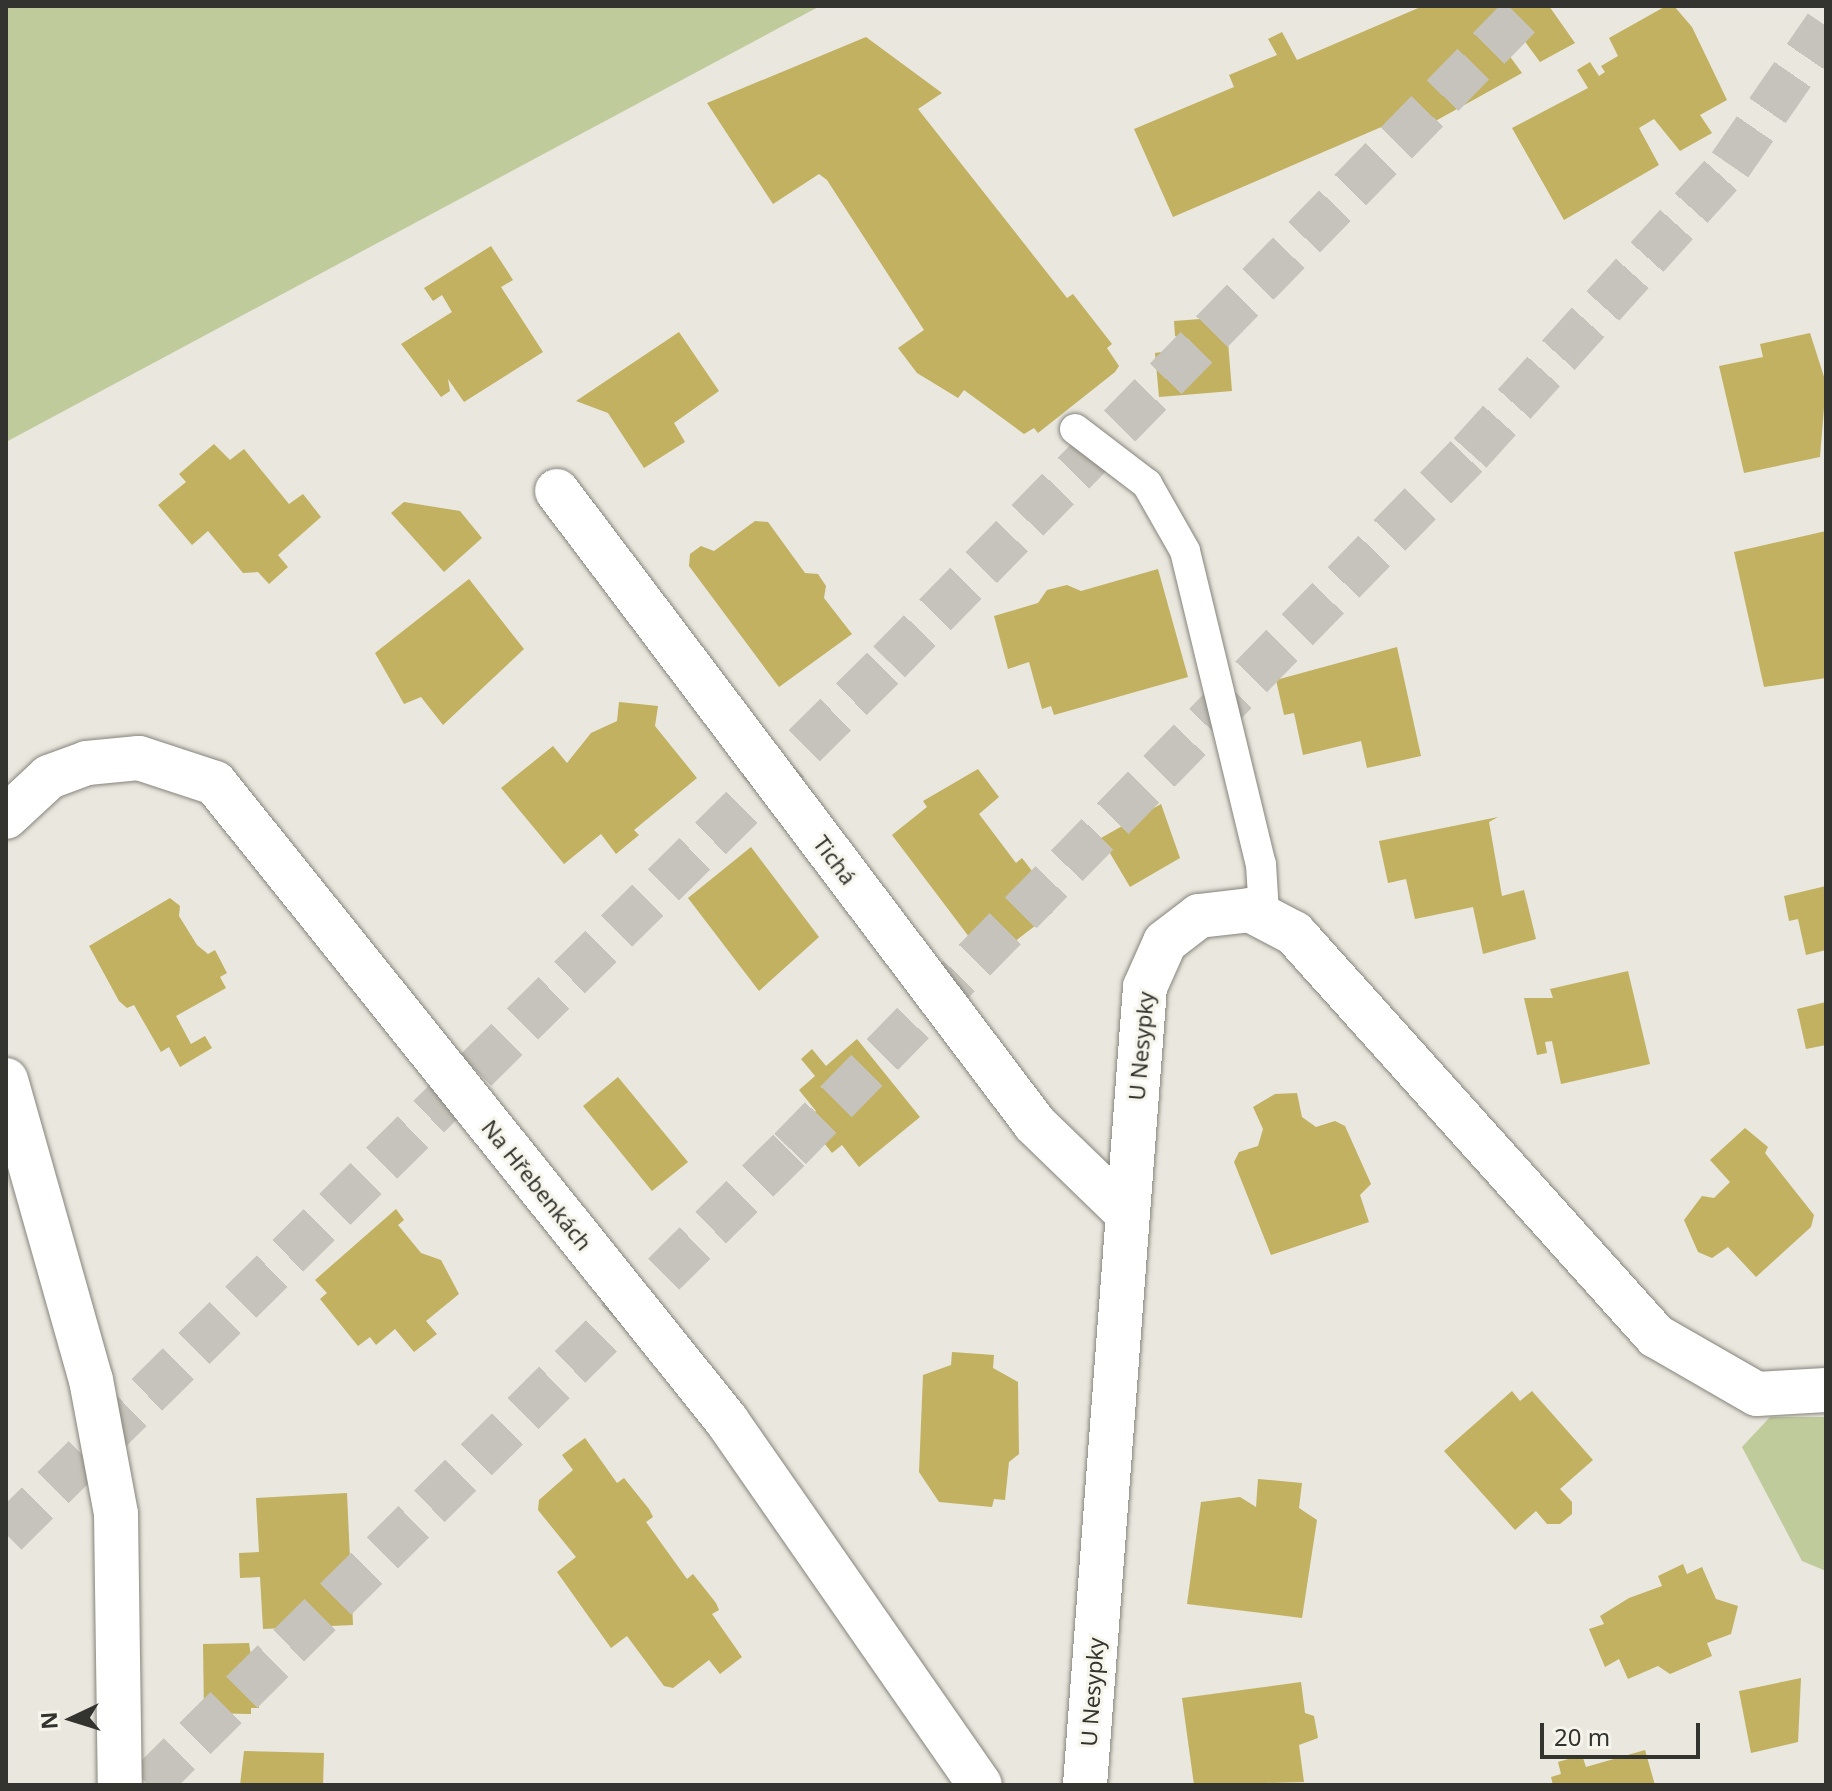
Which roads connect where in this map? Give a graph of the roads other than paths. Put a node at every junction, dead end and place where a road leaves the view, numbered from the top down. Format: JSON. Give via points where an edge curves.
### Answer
{"nodes":[{"id":1,"x":1075,"y":429,"type":"dead end"},
{"id":2,"x":557,"y":491,"type":"dead end"},
{"id":3,"x":6,"y":817,"type":"edge"},
{"id":4,"x":1264,"y":913,"type":"junction"},
{"id":5,"x":6,"y":1080,"type":"edge"},
{"id":6,"x":1128,"y":1214,"type":"junction"},
{"id":7,"x":1826,"y":1390,"type":"edge"},
{"id":8,"x":120,"y":1785,"type":"edge"},
{"id":9,"x":980,"y":1785,"type":"edge"},
{"id":10,"x":1085,"y":1785,"type":"edge"}],
"edges":[{"from":1,"to":4,"type":"lane","via":[[1147,484],[1185,551],[1261,864]]},
{"from":2,"to":6,"type":"street","name":"Tichá","via":[[1035,1124]]},
{"from":3,"to":9,"type":"street","name":"Na Hřebenkách","via":[[49,777],[87,763],[139,758],[215,783],[727,1421]]},
{"from":4,"to":6,"type":"street","name":"U Nesypky","via":[[1199,916],[1174,932],[1153,962],[1145,987]]},
{"from":4,"to":7,"type":"street","via":[[1294,933],[1656,1336],[1757,1394]]},
{"from":5,"to":8,"type":"street","via":[[91,1380],[116,1514]]},
{"from":6,"to":10,"type":"street","name":"U Nesypky"}]}
